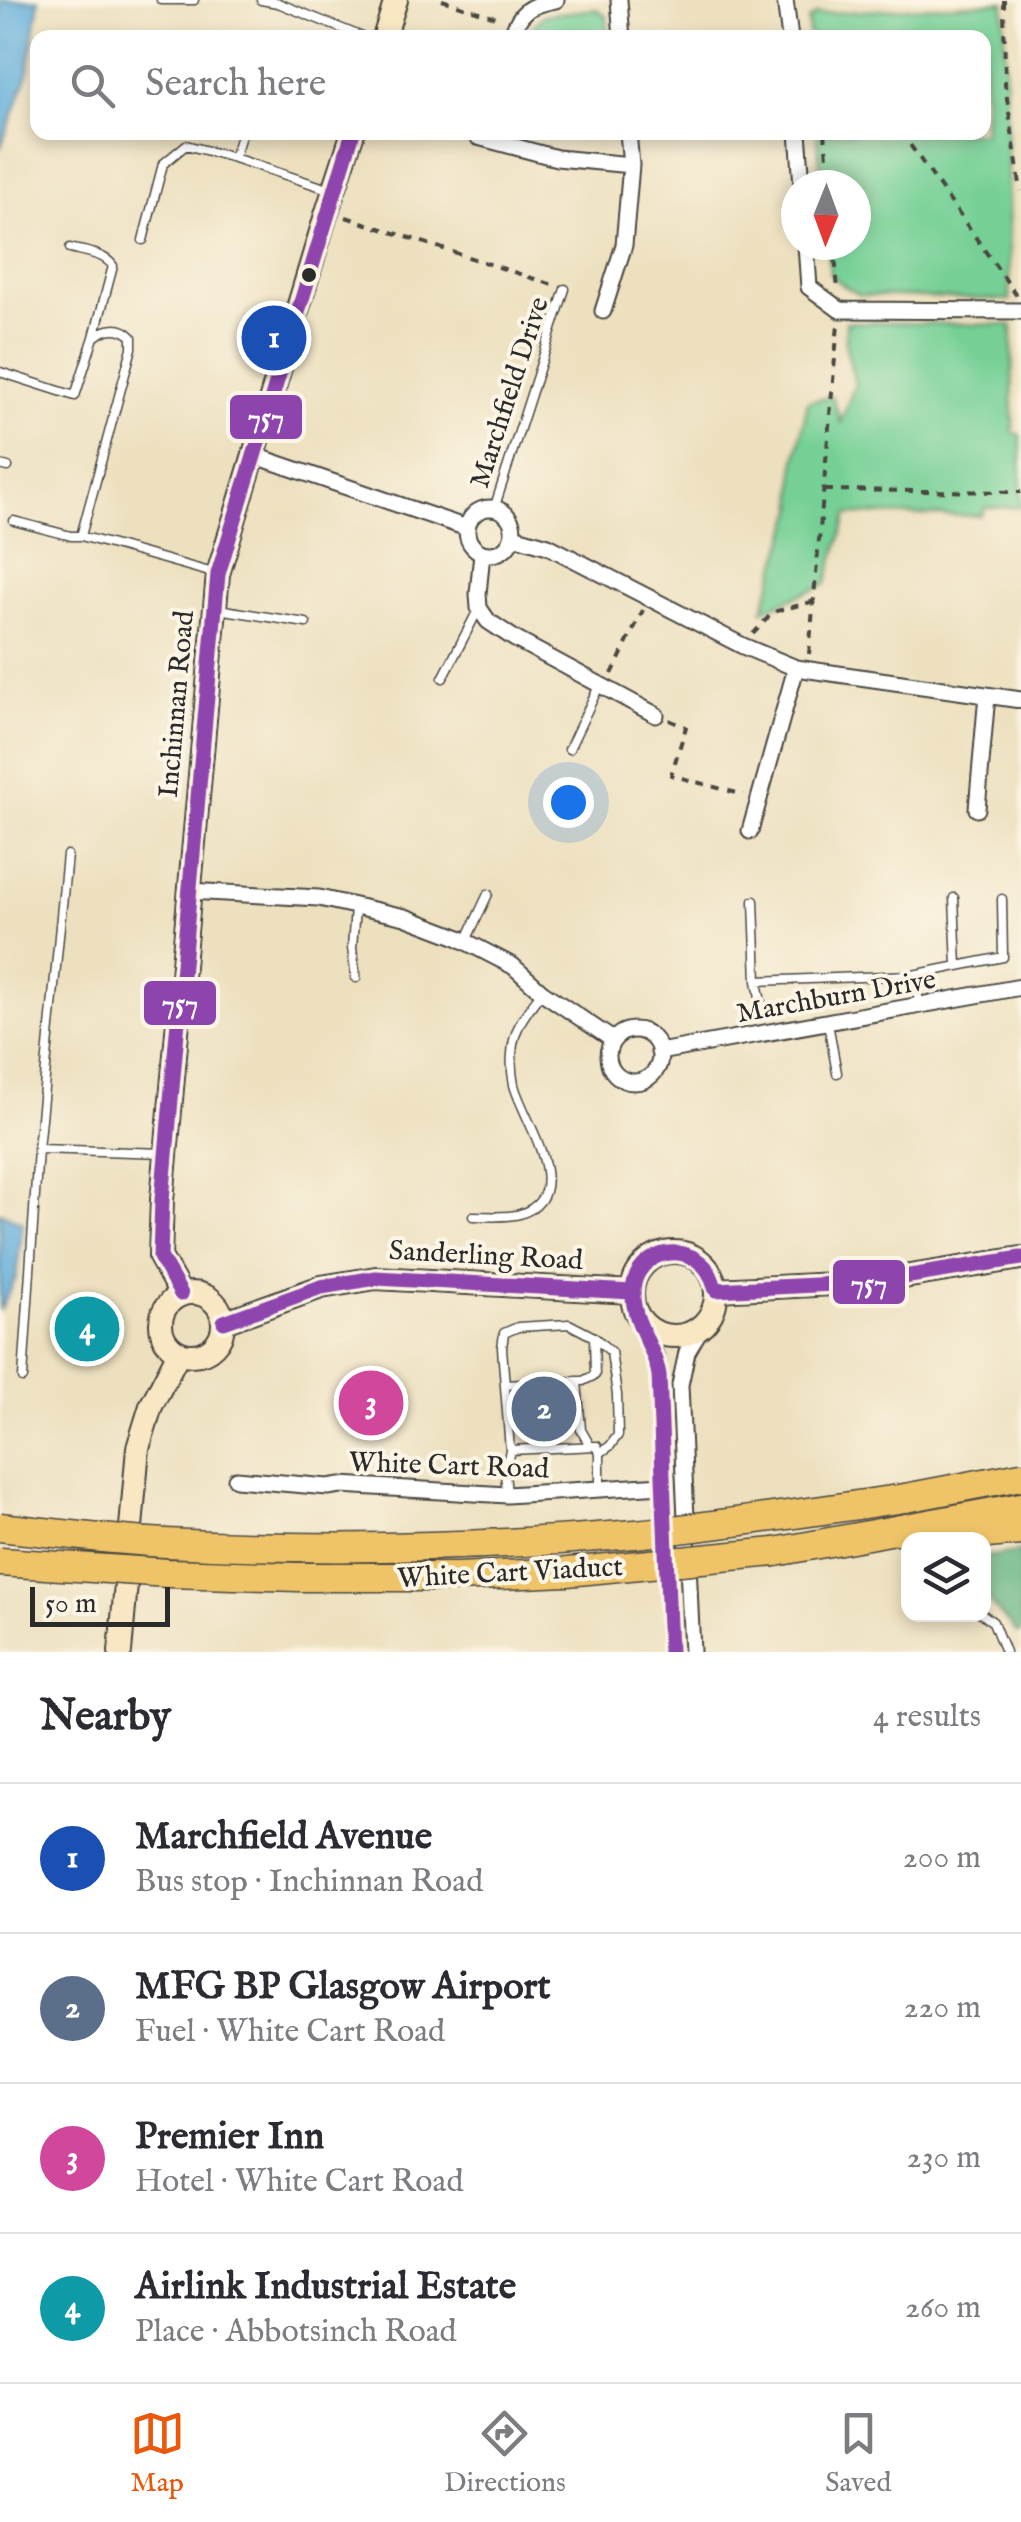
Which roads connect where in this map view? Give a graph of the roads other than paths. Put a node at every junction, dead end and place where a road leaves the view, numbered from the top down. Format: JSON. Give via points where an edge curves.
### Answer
{"nodes":[{"id":1,"x":161,"y":0,"type":"edge"},
{"id":2,"x":194,"y":0,"type":"edge"},
{"id":3,"x":261,"y":0,"type":"edge"},
{"id":4,"x":396,"y":0,"type":"edge"},
{"id":5,"x":556,"y":0,"type":"edge"},
{"id":6,"x":619,"y":0,"type":"edge"},
{"id":7,"x":785,"y":0,"type":"edge"},
{"id":8,"x":345,"y":30,"type":"edge"},
{"id":9,"x":387,"y":30,"type":"edge"},
{"id":10,"x":513,"y":30,"type":"edge"},
{"id":11,"x":621,"y":30,"type":"edge"},
{"id":12,"x":789,"y":30,"type":"edge"},
{"id":13,"x":240,"y":140,"type":"edge"},
{"id":14,"x":350,"y":140,"type":"edge"},
{"id":15,"x":492,"y":140,"type":"edge"},
{"id":16,"x":629,"y":140,"type":"edge"},
{"id":17,"x":799,"y":140,"type":"edge"},
{"id":18,"x":234,"y":158,"type":"junction"},
{"id":19,"x":631,"y":165,"type":"junction"},
{"id":20,"x":801,"y":170,"type":"edge"},
{"id":21,"x":331,"y":201,"type":"junction"},
{"id":22,"x":143,"y":240,"type":"dead end"},
{"id":23,"x":70,"y":248,"type":"dead end"},
{"id":24,"x":807,"y":260,"type":"edge"},
{"id":25,"x":565,"y":289,"type":"road end"},
{"id":26,"x":604,"y":311,"type":"dead end"},
{"id":27,"x":1021,"y":312,"type":"edge"},
{"id":28,"x":94,"y":336,"type":"junction"},
{"id":29,"x":0,"y":372,"type":"edge"},
{"id":30,"x":252,"y":455,"type":"junction"},
{"id":31,"x":494,"y":509,"type":"junction"},
{"id":32,"x":14,"y":520,"type":"dead end"},
{"id":33,"x":467,"y":528,"type":"junction"},
{"id":34,"x":80,"y":536,"type":"junction"},
{"id":35,"x":512,"y":536,"type":"junction"},
{"id":36,"x":482,"y":553,"type":"junction"},
{"id":37,"x":218,"y":574,"type":"junction"},
{"id":38,"x":214,"y":608,"type":"junction"},
{"id":39,"x":479,"y":608,"type":"junction"},
{"id":40,"x":306,"y":623,"type":"dead end"},
{"id":41,"x":801,"y":669,"type":"junction"},
{"id":42,"x":443,"y":678,"type":"dead end"},
{"id":43,"x":603,"y":685,"type":"junction"},
{"id":44,"x":987,"y":696,"type":"junction"},
{"id":45,"x":1021,"y":700,"type":"edge"},
{"id":46,"x":656,"y":714,"type":"road end"},
{"id":47,"x":569,"y":749,"type":"dead end"},
{"id":48,"x":977,"y":809,"type":"dead end"},
{"id":49,"x":750,"y":831,"type":"dead end"},
{"id":50,"x":67,"y":856,"type":"dead end"},
{"id":51,"x":188,"y":892,"type":"junction"},
{"id":52,"x":488,"y":894,"type":"dead end"},
{"id":53,"x":954,"y":898,"type":"dead end"},
{"id":54,"x":1002,"y":899,"type":"dead end"},
{"id":55,"x":754,"y":901,"type":"dead end"},
{"id":56,"x":356,"y":906,"type":"junction"},
{"id":57,"x":466,"y":941,"type":"junction"},
{"id":58,"x":957,"y":966,"type":"junction"},
{"id":59,"x":913,"y":975,"type":"junction"},
{"id":60,"x":356,"y":978,"type":"dead end"},
{"id":61,"x":758,"y":981,"type":"junction"},
{"id":62,"x":1021,"y":987,"type":"edge"},
{"id":63,"x":542,"y":992,"type":"junction"},
{"id":64,"x":761,"y":1003,"type":"dead end"},
{"id":65,"x":920,"y":1006,"type":"junction"},
{"id":66,"x":828,"y":1022,"type":"junction"},
{"id":67,"x":613,"y":1040,"type":"junction"},
{"id":68,"x":659,"y":1052,"type":"junction"},
{"id":69,"x":837,"y":1073,"type":"dead end"},
{"id":70,"x":38,"y":1149,"type":"junction"},
{"id":71,"x":166,"y":1153,"type":"junction"},
{"id":72,"x":473,"y":1216,"type":"dead end"},
{"id":73,"x":1021,"y":1258,"type":"edge"},
{"id":74,"x":716,"y":1290,"type":"junction"},
{"id":75,"x":632,"y":1292,"type":"junction"},
{"id":76,"x":181,"y":1294,"type":"junction"},
{"id":77,"x":640,"y":1318,"type":"junction"},
{"id":78,"x":224,"y":1322,"type":"junction"},
{"id":79,"x":702,"y":1326,"type":"junction"},
{"id":80,"x":594,"y":1336,"type":"junction"},
{"id":81,"x":179,"y":1352,"type":"junction"},
{"id":82,"x":23,"y":1378,"type":"dead end"},
{"id":83,"x":580,"y":1381,"type":"junction"},
{"id":84,"x":505,"y":1386,"type":"junction"},
{"id":85,"x":589,"y":1444,"type":"junction"},
{"id":86,"x":510,"y":1450,"type":"junction"},
{"id":87,"x":600,"y":1453,"type":"junction"},
{"id":88,"x":1014,"y":1477,"type":"edge"},
{"id":89,"x":236,"y":1479,"type":"dead end"},
{"id":90,"x":662,"y":1484,"type":"junction"},
{"id":91,"x":600,"y":1489,"type":"junction"},
{"id":92,"x":507,"y":1495,"type":"junction"},
{"id":93,"x":1020,"y":1519,"type":"edge"},
{"id":94,"x":0,"y":1527,"type":"edge"},
{"id":95,"x":958,"y":1532,"type":"edge"},
{"id":96,"x":901,"y":1541,"type":"edge"},
{"id":97,"x":775,"y":1552,"type":"junction"},
{"id":98,"x":0,"y":1562,"type":"edge"},
{"id":99,"x":991,"y":1621,"type":"edge"},
{"id":100,"x":120,"y":1652,"type":"edge"},
{"id":101,"x":670,"y":1652,"type":"edge"},
{"id":102,"x":692,"y":1652,"type":"edge"},
{"id":103,"x":1005,"y":1652,"type":"edge"}],
"edges":[{"from":1,"to":2,"type":"lane"},
{"from":3,"to":8,"type":"lane"},
{"from":4,"to":9,"type":"street"},
{"from":5,"to":10,"type":"street","via":[[535,4]]},
{"from":6,"to":11,"type":"street"},
{"from":7,"to":12,"type":"street"},
{"from":13,"to":18,"type":"lane"},
{"from":14,"to":21,"type":"street","name":"Inchinnan Road"},
{"from":15,"to":19,"type":"street","via":[[557,158]]},
{"from":16,"to":19,"type":"street"},
{"from":17,"to":20,"type":"street"},
{"from":18,"to":21,"type":"lane"},
{"from":18,"to":22,"type":"lane","via":[[186,146],[163,164]]},
{"from":19,"to":26,"type":"street","via":[[624,245]]},
{"from":21,"to":30,"type":"street","name":"Inchinnan Road"},
{"from":23,"to":28,"type":"lane","via":[[113,266]]},
{"from":24,"to":27,"type":"street","via":[[809,287],[840,310]]},
{"from":25,"to":31,"type":"lane","name":"Marchfield Drive"},
{"from":28,"to":29,"type":"lane","via":[[75,396]]},
{"from":28,"to":34,"type":"lane","via":[[126,330],[132,348]]},
{"from":30,"to":33,"type":"street"},
{"from":30,"to":37,"type":"street","name":"Inchinnan Road"},
{"from":31,"to":33,"type":"street","via":[[473,515]]},
{"from":31,"to":35,"type":"street","via":[[511,522]]},
{"from":32,"to":34,"type":"lane"},
{"from":33,"to":36,"type":"street","via":[[470,544]]},
{"from":34,"to":37,"type":"lane"},
{"from":35,"to":36,"type":"street","via":[[498,553]]},
{"from":35,"to":41,"type":"street","via":[[548,546]]},
{"from":36,"to":39,"type":"street"},
{"from":37,"to":38,"type":"street","name":"Inchinnan Road"},
{"from":38,"to":40,"type":"lane"},
{"from":38,"to":51,"type":"street","name":"Inchinnan Road"},
{"from":39,"to":42,"type":"lane"},
{"from":39,"to":43,"type":"street","via":[[516,639]]},
{"from":41,"to":44,"type":"street"},
{"from":41,"to":49,"type":"street"},
{"from":43,"to":46,"type":"street"},
{"from":43,"to":47,"type":"lane"},
{"from":44,"to":45,"type":"street"},
{"from":44,"to":48,"type":"street"},
{"from":50,"to":70,"type":"lane"},
{"from":51,"to":56,"type":"street"},
{"from":51,"to":71,"type":"street","name":"Inchinnan Road"},
{"from":52,"to":57,"type":"lane"},
{"from":53,"to":58,"type":"lane"},
{"from":54,"to":58,"type":"lane","via":[[1003,957]]},
{"from":55,"to":61,"type":"lane"},
{"from":56,"to":57,"type":"street"},
{"from":56,"to":60,"type":"lane"},
{"from":57,"to":63,"type":"street"},
{"from":58,"to":59,"type":"lane"},
{"from":59,"to":61,"type":"lane"},
{"from":59,"to":65,"type":"lane"},
{"from":61,"to":64,"type":"lane"},
{"from":62,"to":65,"type":"street","name":"Marchburn Drive"},
{"from":63,"to":67,"type":"street"},
{"from":63,"to":72,"type":"lane","via":[[520,1020],[512,1067],[546,1172],[546,1193],[518,1215]]},
{"from":65,"to":66,"type":"street","name":"Marchburn Drive"},
{"from":66,"to":68,"type":"street","name":"Marchburn Drive"},
{"from":66,"to":69,"type":"lane"},
{"from":67,"to":68,"type":"street","via":[[638,1030],[654,1039]]},
{"from":67,"to":68,"type":"street","via":[[610,1065],[627,1081],[650,1076]]},
{"from":70,"to":71,"type":"lane"},
{"from":70,"to":82,"type":"lane"},
{"from":71,"to":76,"type":"street","name":"Inchinnan Road","via":[[160,1257]]},
{"from":73,"to":74,"type":"street","via":[[873,1282]]},
{"from":74,"to":75,"type":"street","via":[[702,1262],[669,1252],[640,1269]]},
{"from":74,"to":79,"type":"street"},
{"from":75,"to":77,"type":"street"},
{"from":75,"to":78,"type":"street","name":"Sanderling Road","via":[[376,1278],[322,1287]]},
{"from":76,"to":78,"type":"street","via":[[209,1297]]},
{"from":76,"to":81,"type":"street","via":[[161,1324]]},
{"from":77,"to":79,"type":"street","via":[[663,1334],[684,1335]]},
{"from":77,"to":90,"type":"street","via":[[656,1357]]},
{"from":78,"to":81,"type":"street","via":[[208,1351]]},
{"from":79,"to":102,"type":"street","via":[[680,1385]]},
{"from":80,"to":83,"type":"lane","via":[[595,1374]]},
{"from":80,"to":84,"type":"lane","via":[[570,1324],[504,1332]]},
{"from":80,"to":87,"type":"lane","via":[[611,1352],[617,1396],[618,1435]]},
{"from":81,"to":100,"type":"street","via":[[138,1448]]},
{"from":83,"to":84,"type":"lane"},
{"from":83,"to":85,"type":"lane","via":[[581,1430]]},
{"from":84,"to":86,"type":"lane"},
{"from":85,"to":86,"type":"lane"},
{"from":85,"to":87,"type":"lane"},
{"from":86,"to":92,"type":"lane"},
{"from":87,"to":91,"type":"lane"},
{"from":88,"to":94,"type":"highway","name":"White Cart Viaduct","bridge":true,"via":[[696,1527],[522,1542],[276,1546]]},
{"from":89,"to":92,"type":"street","name":"White Cart Road"},
{"from":90,"to":91,"type":"street","name":"White Cart Road"},
{"from":90,"to":101,"type":"street"},
{"from":91,"to":92,"type":"street","name":"White Cart Road"},
{"from":93,"to":95,"type":"highway"},
{"from":93,"to":97,"type":"highway","name":"White Cart Viaduct"},
{"from":96,"to":97,"type":"highway"},
{"from":97,"to":98,"type":"highway","name":"White Cart Viaduct","bridge":true,"via":[[456,1577],[205,1574]]},
{"from":99,"to":103,"type":"lane"}]}
